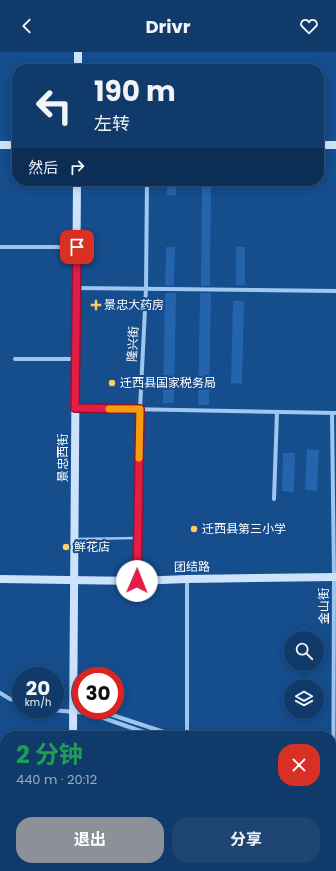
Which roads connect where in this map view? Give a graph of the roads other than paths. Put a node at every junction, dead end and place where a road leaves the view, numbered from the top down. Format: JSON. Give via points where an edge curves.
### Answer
{"nodes":[{"id":1,"x":78,"y":52,"type":"edge"},
{"id":2,"x":78,"y":64,"type":"edge"},
{"id":3,"x":0,"y":145,"type":"edge"},
{"id":4,"x":12,"y":145,"type":"edge"},
{"id":5,"x":324,"y":145,"type":"edge"},
{"id":6,"x":336,"y":145,"type":"edge"},
{"id":7,"x":77,"y":186,"type":"edge"},
{"id":8,"x":147,"y":186,"type":"edge"},
{"id":9,"x":0,"y":247,"type":"edge"},
{"id":10,"x":77,"y":247,"type":"junction"},
{"id":11,"x":76,"y":288,"type":"junction"},
{"id":12,"x":146,"y":288,"type":"junction"},
{"id":13,"x":336,"y":291,"type":"edge"},
{"id":14,"x":16,"y":359,"type":"dead end"},
{"id":15,"x":76,"y":359,"type":"junction"},
{"id":16,"x":75,"y":408,"type":"junction"},
{"id":17,"x":140,"y":409,"type":"junction"},
{"id":18,"x":277,"y":412,"type":"junction"},
{"id":19,"x":334,"y":413,"type":"edge"},
{"id":20,"x":274,"y":499,"type":"dead end"},
{"id":21,"x":138,"y":538,"type":"junction"},
{"id":22,"x":74,"y":539,"type":"junction"},
{"id":23,"x":335,"y":577,"type":"edge"},
{"id":24,"x":187,"y":578,"type":"junction"},
{"id":25,"x":0,"y":579,"type":"edge"},
{"id":26,"x":74,"y":581,"type":"junction"},
{"id":27,"x":137,"y":581,"type":"junction"},
{"id":28,"x":73,"y":667,"type":"edge"},
{"id":29,"x":0,"y":693,"type":"edge"},
{"id":30,"x":12,"y":700,"type":"edge"},
{"id":31,"x":73,"y":719,"type":"edge"},
{"id":32,"x":108,"y":719,"type":"edge"},
{"id":33,"x":124,"y":719,"type":"edge"},
{"id":34,"x":73,"y":731,"type":"edge"},
{"id":35,"x":141,"y":731,"type":"edge"},
{"id":36,"x":161,"y":731,"type":"edge"},
{"id":37,"x":187,"y":731,"type":"edge"},
{"id":38,"x":332,"y":731,"type":"edge"}],
"edges":[{"from":1,"to":2,"type":"main road"},
{"from":3,"to":4,"type":"main road"},
{"from":5,"to":6,"type":"main road"},
{"from":7,"to":10,"type":"main road","name":"景忠西街"},
{"from":8,"to":12,"type":"street","name":"隆兴街"},
{"from":9,"to":10,"type":"street"},
{"from":10,"to":11,"type":"main road","name":"景忠西街"},
{"from":11,"to":12,"type":"street"},
{"from":11,"to":15,"type":"main road","name":"景忠西街"},
{"from":12,"to":13,"type":"street"},
{"from":12,"to":17,"type":"street","name":"隆兴街"},
{"from":14,"to":15,"type":"street"},
{"from":15,"to":16,"type":"main road","name":"景忠西街"},
{"from":16,"to":17,"type":"street"},
{"from":16,"to":22,"type":"main road","name":"景忠西街"},
{"from":17,"to":18,"type":"street"},
{"from":17,"to":21,"type":"street","name":"隆兴街"},
{"from":18,"to":19,"type":"street"},
{"from":18,"to":20,"type":"street"},
{"from":19,"to":23,"type":"street","name":"金山街"},
{"from":21,"to":22,"type":"lane"},
{"from":21,"to":27,"type":"street","name":"隆兴街"},
{"from":22,"to":26,"type":"main road","name":"景忠西街"},
{"from":23,"to":24,"type":"main road","name":"团结路"},
{"from":23,"to":38,"type":"street","name":"金山街"},
{"from":24,"to":27,"type":"main road","name":"团结路"},
{"from":24,"to":37,"type":"street"},
{"from":25,"to":26,"type":"main road","name":"团结路"},
{"from":26,"to":27,"type":"main road","name":"团结路"},
{"from":26,"to":28,"type":"main road","name":"景忠西街"},
{"from":29,"to":30,"type":"street"},
{"from":31,"to":34,"type":"main road","name":"景忠西街"},
{"from":32,"to":35,"type":"street"},
{"from":33,"to":36,"type":"street"}]}
